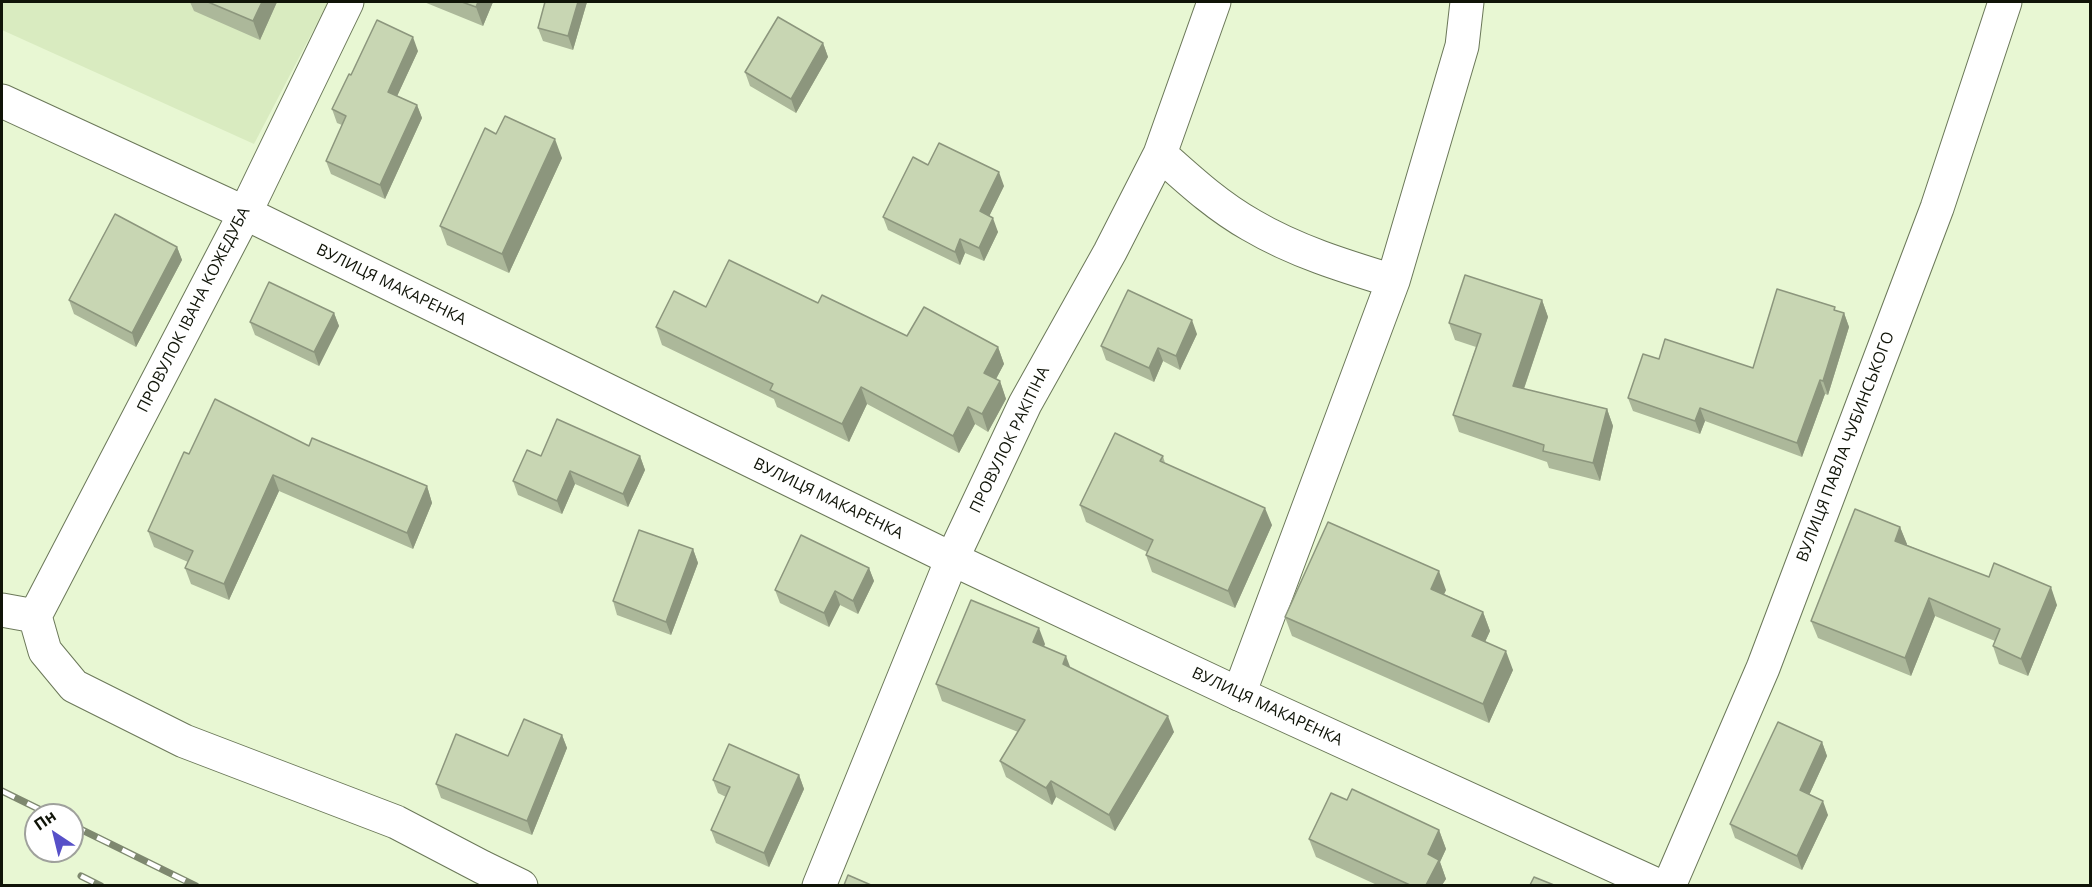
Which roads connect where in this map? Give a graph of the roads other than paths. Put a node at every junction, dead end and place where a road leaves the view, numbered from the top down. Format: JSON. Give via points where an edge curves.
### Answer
{"nodes":[{"id":1,"x":347,"y":2,"type":"edge"},
{"id":2,"x":1214,"y":2,"type":"edge"},
{"id":3,"x":1467,"y":2,"type":"edge"},
{"id":4,"x":2005,"y":2,"type":"edge"},
{"id":5,"x":2,"y":101,"type":"edge"},
{"id":6,"x":1160,"y":153,"type":"junction"},
{"id":7,"x":245,"y":213,"type":"junction"},
{"id":8,"x":1393,"y":281,"type":"junction"},
{"id":9,"x":952,"y":559,"type":"junction"},
{"id":10,"x":2,"y":610,"type":"edge"},
{"id":11,"x":35,"y":616,"type":"junction"},
{"id":12,"x":1239,"y":694,"type":"junction"},
{"id":13,"x":521,"y":885,"type":"edge"},
{"id":14,"x":819,"y":885,"type":"edge"},
{"id":15,"x":1659,"y":885,"type":"edge"},
{"id":16,"x":1669,"y":885,"type":"edge"}],
"edges":[{"from":1,"to":7,"type":"street","name":"ПРОВУЛОК ІВАНА КОЖЕДУБА"},
{"from":2,"to":6,"type":"street","name":"ПРОВУЛОК РАКІТІНА"},
{"from":3,"to":8,"type":"street","via":[[1462,46]]},
{"from":4,"to":16,"type":"street","name":"ВУЛИЦЯ ПАВЛА ЧУБИНСЬКОГО","via":[[1937,208],[1763,668]]},
{"from":5,"to":7,"type":"street","name":"ВУЛИЦЯ МАКАРЕНКА"},
{"from":6,"to":8,"type":"street","via":[[1197,188],[1251,225],[1324,260]]},
{"from":6,"to":9,"type":"street","name":"ПРОВУЛОК РАКІТІНА","via":[[1025,404]]},
{"from":7,"to":9,"type":"street","name":"ВУЛИЦЯ МАКАРЕНКА"},
{"from":7,"to":11,"type":"street","name":"ПРОВУЛОК ІВАНА КОЖЕДУБА"},
{"from":8,"to":12,"type":"street"},
{"from":9,"to":12,"type":"street","name":"ВУЛИЦЯ МАКАРЕНКА"},
{"from":9,"to":14,"type":"street","name":"ПРОВУЛОК РАКІТІНА"},
{"from":10,"to":11,"type":"street"},
{"from":11,"to":13,"type":"street","via":[[45,651],[74,686],[184,741],[396,822]]},
{"from":12,"to":15,"type":"street","name":"ВУЛИЦЯ МАКАРЕНКА"}]}
